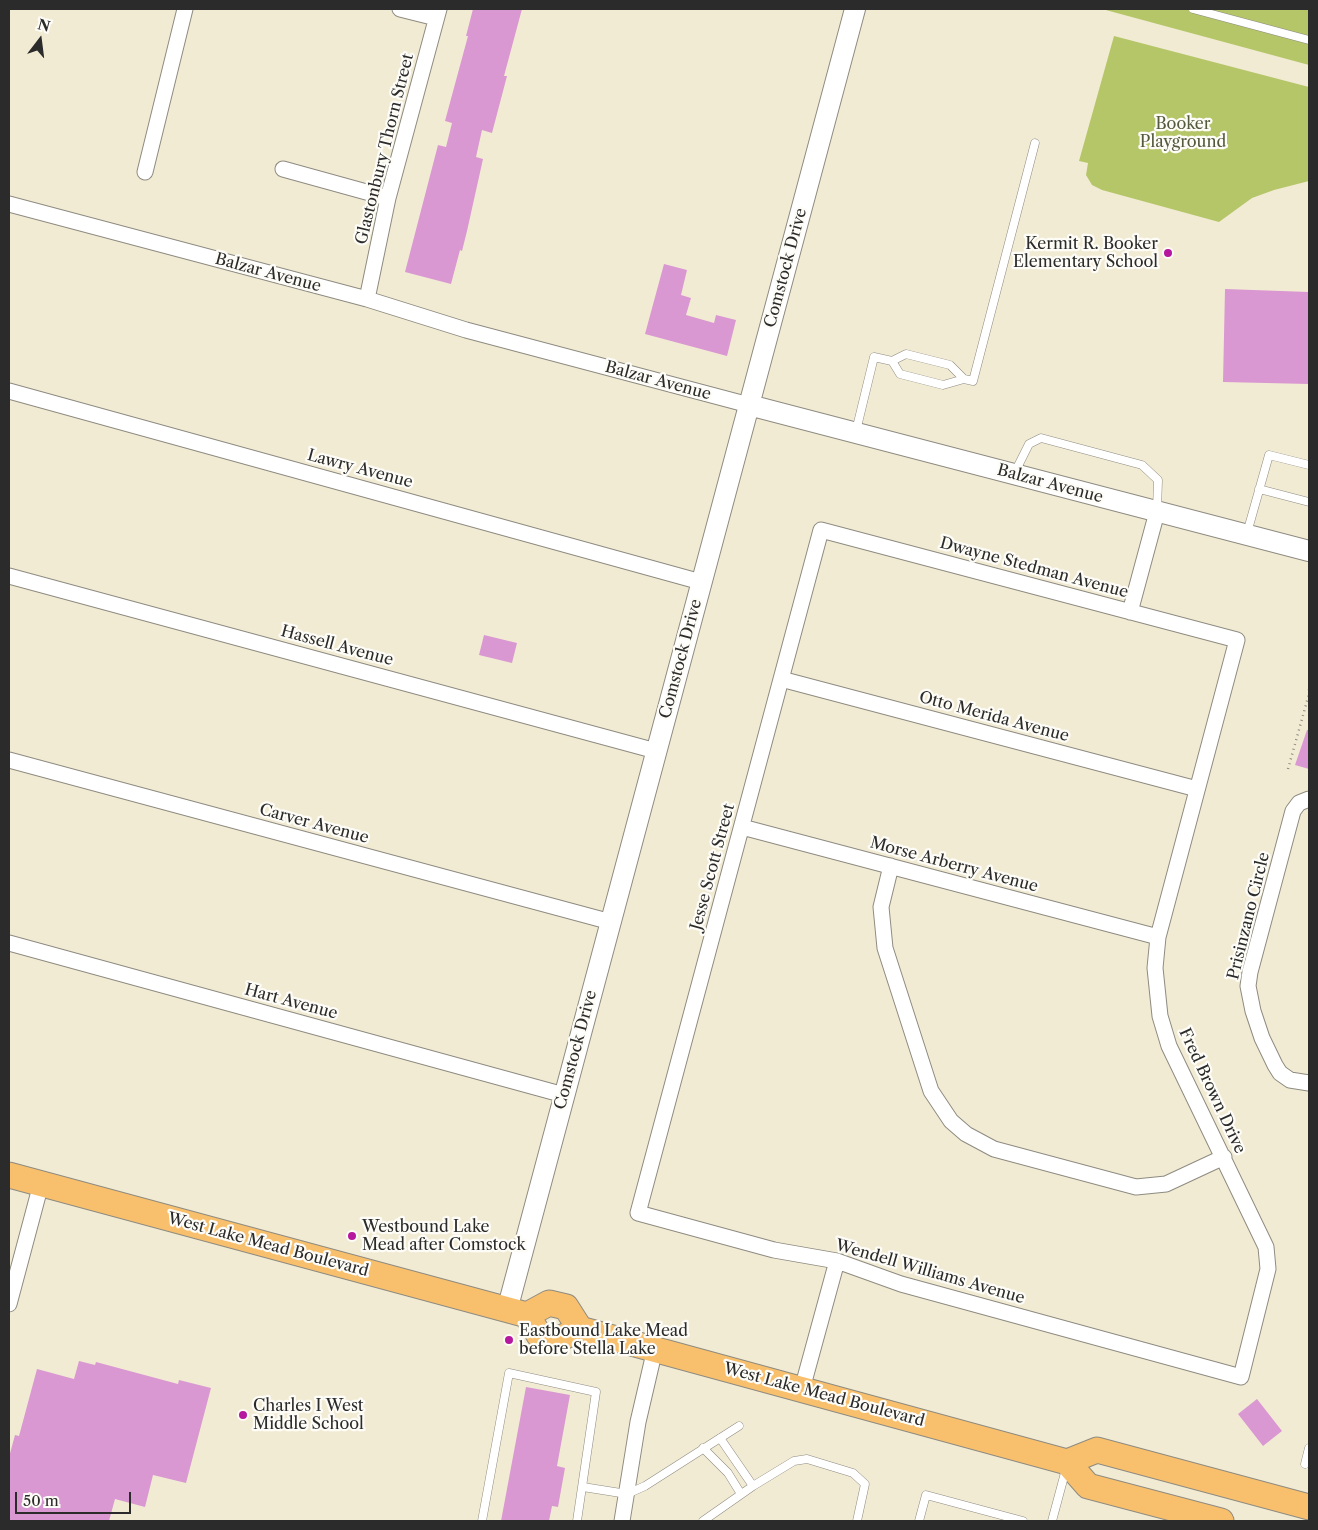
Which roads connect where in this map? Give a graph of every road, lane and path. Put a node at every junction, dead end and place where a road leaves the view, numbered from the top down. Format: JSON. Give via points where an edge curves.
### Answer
{"nodes":[{"id":1,"x":186,"y":9,"type":"edge"},
{"id":2,"x":400,"y":9,"type":"edge"},
{"id":3,"x":855,"y":9,"type":"edge"},
{"id":4,"x":1193,"y":9,"type":"edge"},
{"id":5,"x":438,"y":14,"type":"edge"},
{"id":6,"x":1309,"y":40,"type":"edge"},
{"id":7,"x":1035,"y":143,"type":"dead end"},
{"id":8,"x":283,"y":169,"type":"dead end"},
{"id":9,"x":145,"y":172,"type":"dead end"},
{"id":10,"x":388,"y":198,"type":"junction"},
{"id":11,"x":9,"y":204,"type":"edge"},
{"id":12,"x":367,"y":299,"type":"junction"},
{"id":13,"x":892,"y":361,"type":"junction"},
{"id":14,"x":964,"y":379,"type":"junction"},
{"id":15,"x":9,"y":391,"type":"edge"},
{"id":16,"x":749,"y":405,"type":"junction"},
{"id":17,"x":856,"y":433,"type":"junction"},
{"id":18,"x":1309,"y":465,"type":"edge"},
{"id":19,"x":1014,"y":474,"type":"junction"},
{"id":20,"x":1259,"y":489,"type":"junction"},
{"id":21,"x":1309,"y":502,"type":"edge"},
{"id":22,"x":1157,"y":512,"type":"junction"},
{"id":23,"x":821,"y":530,"type":"joint"},
{"id":24,"x":1247,"y":535,"type":"junction"},
{"id":25,"x":1309,"y":551,"type":"edge"},
{"id":26,"x":9,"y":576,"type":"edge"},
{"id":27,"x":702,"y":582,"type":"junction"},
{"id":28,"x":1130,"y":612,"type":"junction"},
{"id":29,"x":1237,"y":640,"type":"joint"},
{"id":30,"x":782,"y":679,"type":"junction"},
{"id":31,"x":1309,"y":689,"type":"edge"},
{"id":32,"x":1309,"y":694,"type":"edge"},
{"id":33,"x":656,"y":750,"type":"junction"},
{"id":34,"x":9,"y":760,"type":"edge"},
{"id":35,"x":1288,"y":769,"type":"dead end"},
{"id":36,"x":1197,"y":789,"type":"junction"},
{"id":37,"x":1309,"y":799,"type":"edge"},
{"id":38,"x":742,"y":827,"type":"junction"},
{"id":39,"x":890,"y":866,"type":"junction"},
{"id":40,"x":610,"y":922,"type":"junction"},
{"id":41,"x":1158,"y":937,"type":"junction"},
{"id":42,"x":9,"y":943,"type":"edge"},
{"id":43,"x":1309,"y":1083,"type":"edge"},
{"id":44,"x":564,"y":1095,"type":"junction"},
{"id":45,"x":1224,"y":1158,"type":"junction"},
{"id":46,"x":9,"y":1176,"type":"edge"},
{"id":47,"x":41,"y":1184,"type":"junction"},
{"id":48,"x":638,"y":1214,"type":"joint"},
{"id":49,"x":837,"y":1261,"type":"junction"},
{"id":50,"x":9,"y":1304,"type":"edge"},
{"id":51,"x":517,"y":1312,"type":"junction"},
{"id":52,"x":655,"y":1350,"type":"junction"},
{"id":53,"x":1241,"y":1377,"type":"joint"},
{"id":54,"x":802,"y":1389,"type":"junction"},
{"id":55,"x":739,"y":1426,"type":"dead end"},
{"id":56,"x":720,"y":1438,"type":"junction"},
{"id":57,"x":703,"y":1448,"type":"junction"},
{"id":58,"x":1309,"y":1448,"type":"edge"},
{"id":59,"x":1068,"y":1462,"type":"junction"},
{"id":60,"x":1305,"y":1464,"type":"dead end"},
{"id":61,"x":583,"y":1486,"type":"junction"},
{"id":62,"x":753,"y":1486,"type":"junction"},
{"id":63,"x":627,"y":1494,"type":"junction"},
{"id":64,"x":741,"y":1494,"type":"junction"},
{"id":65,"x":1309,"y":1506,"type":"edge"},
{"id":66,"x":482,"y":1521,"type":"edge"},
{"id":67,"x":577,"y":1521,"type":"edge"},
{"id":68,"x":622,"y":1521,"type":"edge"},
{"id":69,"x":703,"y":1521,"type":"edge"},
{"id":70,"x":857,"y":1521,"type":"edge"},
{"id":71,"x":919,"y":1521,"type":"edge"},
{"id":72,"x":1023,"y":1521,"type":"edge"},
{"id":73,"x":1052,"y":1521,"type":"edge"},
{"id":74,"x":1221,"y":1521,"type":"edge"}],
"edges":[{"from":1,"to":9,"type":"street"},
{"from":2,"to":5,"type":"street"},
{"from":3,"to":16,"type":"street","name":"Comstock Drive"},
{"from":4,"to":6,"type":"lane"},
{"from":5,"to":10,"type":"street","name":"Glastonbury Thorn Street"},
{"from":7,"to":14,"type":"lane","via":[[973,382]]},
{"from":8,"to":10,"type":"street"},
{"from":10,"to":12,"type":"street","name":"Glastonbury Thorn Street"},
{"from":11,"to":12,"type":"street","name":"Balzar Avenue"},
{"from":12,"to":16,"type":"street","name":"Balzar Avenue","via":[[466,330]]},
{"from":13,"to":14,"type":"lane","via":[[906,354],[950,365]]},
{"from":13,"to":14,"type":"lane","via":[[900,374],[943,386]]},
{"from":13,"to":17,"type":"lane","via":[[874,357]]},
{"from":15,"to":27,"type":"street","name":"Lawry Avenue"},
{"from":16,"to":17,"type":"street","name":"Balzar Avenue"},
{"from":16,"to":27,"type":"street","name":"Comstock Drive"},
{"from":17,"to":19,"type":"street","name":"Balzar Avenue"},
{"from":18,"to":20,"type":"lane","via":[[1269,454]]},
{"from":19,"to":22,"type":"street","name":"Balzar Avenue"},
{"from":19,"to":22,"type":"lane","via":[[1029,444],[1040,438],[1142,465],[1158,480]]},
{"from":20,"to":21,"type":"lane"},
{"from":20,"to":24,"type":"lane"},
{"from":22,"to":24,"type":"street","name":"Balzar Avenue"},
{"from":22,"to":28,"type":"street"},
{"from":23,"to":28,"type":"street","name":"Dwayne Stedman Avenue"},
{"from":23,"to":30,"type":"street","name":"Jesse Scott Street"},
{"from":24,"to":25,"type":"street","name":"Balzar Avenue"},
{"from":26,"to":33,"type":"street","name":"Hassell Avenue"},
{"from":27,"to":33,"type":"street","name":"Comstock Drive"},
{"from":28,"to":29,"type":"street","name":"Dwayne Stedman Avenue"},
{"from":29,"to":36,"type":"street","name":"Fred Brown Drive"},
{"from":30,"to":36,"type":"street","name":"Otto Merida Avenue"},
{"from":30,"to":38,"type":"street","name":"Jesse Scott Street"},
{"from":31,"to":32,"type":"path"},
{"from":32,"to":35,"type":"path"},
{"from":33,"to":40,"type":"street","name":"Comstock Drive"},
{"from":34,"to":40,"type":"street","name":"Carver Avenue"},
{"from":36,"to":41,"type":"street","name":"Fred Brown Drive"},
{"from":37,"to":43,"type":"street","name":"Prisinzano Circle","via":[[1299,803],[1294,811],[1248,986],[1257,1025],[1280,1073],[1290,1080]]},
{"from":38,"to":39,"type":"street","name":"Morse Arberry Avenue"},
{"from":38,"to":48,"type":"street","name":"Jesse Scott Street"},
{"from":39,"to":41,"type":"street","name":"Morse Arberry Avenue"},
{"from":39,"to":45,"type":"street","via":[[881,907],[885,948],[931,1091],[951,1120],[966,1134],[994,1149],[1136,1187],[1166,1184]]},
{"from":40,"to":44,"type":"street","name":"Comstock Drive"},
{"from":41,"to":45,"type":"street","name":"Fred Brown Drive","via":[[1155,968],[1160,1016],[1169,1046]]},
{"from":42,"to":44,"type":"street","name":"Hart Avenue"},
{"from":44,"to":51,"type":"street","name":"Comstock Drive"},
{"from":45,"to":53,"type":"street","name":"Fred Brown Drive","via":[[1266,1247],[1268,1269]]},
{"from":46,"to":47,"type":"main road","name":"West Lake Mead Boulevard"},
{"from":47,"to":50,"type":"street"},
{"from":47,"to":51,"type":"main road","name":"West Lake Mead Boulevard"},
{"from":48,"to":49,"type":"street","name":"Wendell Williams Avenue","via":[[774,1250]]},
{"from":49,"to":53,"type":"street","name":"Wendell Williams Avenue","via":[[901,1284]]},
{"from":49,"to":54,"type":"street"},
{"from":51,"to":52,"type":"main road","name":"West Lake Mead Boulevard","via":[[549,1303],[566,1307],[580,1329]]},
{"from":52,"to":54,"type":"main road","name":"West Lake Mead Boulevard"},
{"from":52,"to":63,"type":"street","via":[[638,1422]]},
{"from":54,"to":59,"type":"main road","name":"West Lake Mead Boulevard"},
{"from":55,"to":56,"type":"lane"},
{"from":56,"to":57,"type":"lane"},
{"from":56,"to":62,"type":"lane"},
{"from":57,"to":63,"type":"lane"},
{"from":57,"to":64,"type":"lane","via":[[728,1473]]},
{"from":58,"to":60,"type":"lane"},
{"from":59,"to":65,"type":"main road","via":[[1097,1450]]},
{"from":59,"to":73,"type":"lane"},
{"from":59,"to":74,"type":"main road","via":[[1088,1486]]},
{"from":61,"to":63,"type":"lane"},
{"from":61,"to":66,"type":"lane","via":[[596,1392],[510,1372]]},
{"from":61,"to":67,"type":"lane"},
{"from":62,"to":64,"type":"lane"},
{"from":62,"to":70,"type":"lane","via":[[794,1461],[807,1460],[853,1473],[865,1484]]},
{"from":63,"to":68,"type":"street"},
{"from":64,"to":69,"type":"lane"},
{"from":71,"to":72,"type":"lane","via":[[926,1495]]}]}
